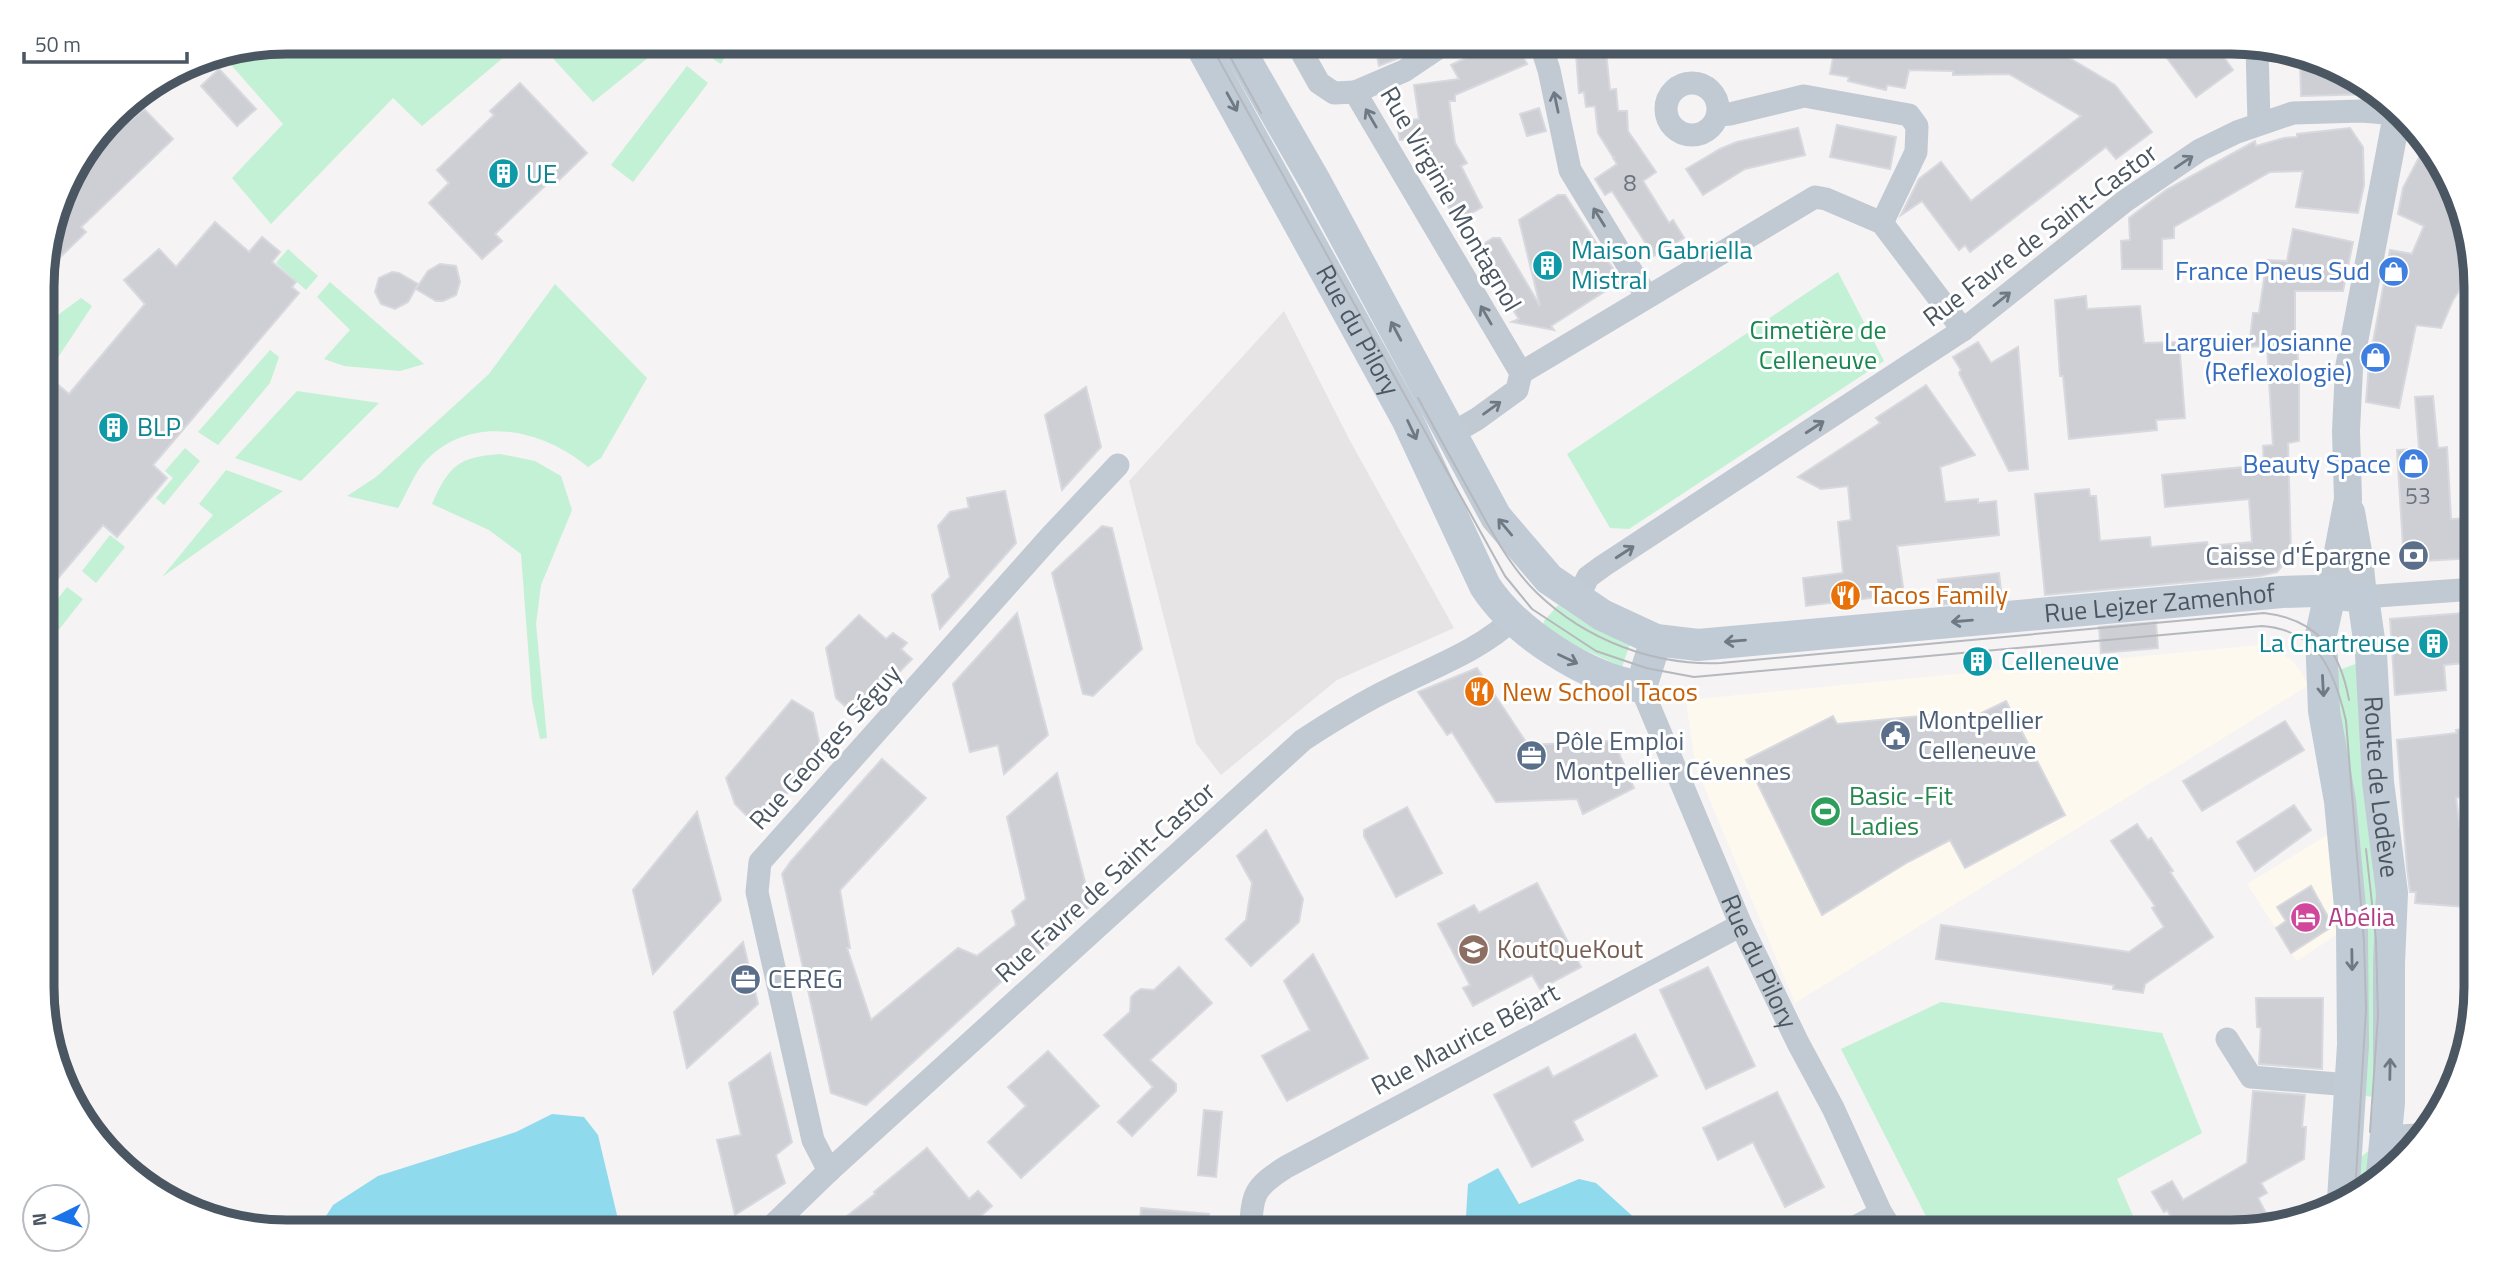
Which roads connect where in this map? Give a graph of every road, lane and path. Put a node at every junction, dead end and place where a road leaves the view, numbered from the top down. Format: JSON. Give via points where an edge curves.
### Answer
{"nodes":[{"id":1,"x":1303,"y":54,"type":"edge"},
{"id":2,"x":1429,"y":54,"type":"edge"},
{"id":3,"x":1544,"y":54,"type":"edge"},
{"id":4,"x":1206,"y":55,"type":"edge"},
{"id":5,"x":1242,"y":55,"type":"edge"},
{"id":6,"x":2257,"y":56,"type":"edge"},
{"id":7,"x":1355,"y":92,"type":"junction"},
{"id":8,"x":2385,"y":113,"type":"edge"},
{"id":9,"x":1718,"y":115,"type":"dead end"},
{"id":10,"x":2394,"y":122,"type":"edge"},
{"id":11,"x":2259,"y":123,"type":"junction"},
{"id":12,"x":1882,"y":223,"type":"junction"},
{"id":13,"x":1647,"y":297,"type":"junction"},
{"id":14,"x":1963,"y":330,"type":"junction"},
{"id":15,"x":1521,"y":373,"type":"junction"},
{"id":16,"x":1451,"y":434,"type":"junction"},
{"id":17,"x":1118,"y":465,"type":"dead end"},
{"id":18,"x":2348,"y":499,"type":"junction"},
{"id":19,"x":1549,"y":579,"type":"junction"},
{"id":20,"x":2464,"y":590,"type":"edge"},
{"id":21,"x":2330,"y":594,"type":"junction"},
{"id":22,"x":2363,"y":597,"type":"junction"},
{"id":23,"x":1577,"y":599,"type":"junction"},
{"id":24,"x":1514,"y":618,"type":"junction"},
{"id":25,"x":1656,"y":640,"type":"junction"},
{"id":26,"x":1641,"y":687,"type":"junction"},
{"id":27,"x":1741,"y":925,"type":"junction"},
{"id":28,"x":2227,"y":1038,"type":"dead end"},
{"id":29,"x":2350,"y":1085,"type":"junction"},
{"id":30,"x":2401,"y":1135,"type":"edge"},
{"id":31,"x":2392,"y":1154,"type":"edge"},
{"id":32,"x":2346,"y":1162,"type":"junction"},
{"id":33,"x":829,"y":1171,"type":"junction"},
{"id":34,"x":2344,"y":1190,"type":"edge"},
{"id":35,"x":1886,"y":1219,"type":"edge"},
{"id":36,"x":779,"y":1220,"type":"edge"},
{"id":37,"x":1251,"y":1220,"type":"edge"}],
"edges":[{"from":1,"to":7,"type":"street","name":"Rue Virginie Montagnol","via":[[1319,83],[1335,93]]},
{"from":2,"to":7,"type":"street","via":[[1404,71]]},
{"from":13,"to":3,"type":"street","one_way":true,"via":[[1570,170]]},
{"from":4,"to":24,"type":"main road","name":"Rue du Pilory","one_way":true,"via":[[1407,419],[1485,586]]},
{"from":16,"to":5,"type":"main road","name":"Rue du Pilory","one_way":true},
{"from":6,"to":11,"type":"street"},
{"from":15,"to":7,"type":"street","name":"Rue Virginie Montagnol","one_way":true},
{"from":8,"to":11,"type":"street","name":"Rue Favre de Saint-Castor","via":[[2293,113]]},
{"from":9,"to":12,"type":"street","via":[[1804,96],[1909,115],[1917,126],[1916,152]]},
{"from":10,"to":18,"type":"street","name":"Route de Lodève","via":[[2349,368]]},
{"from":14,"to":11,"type":"street","name":"Rue Favre de Saint-Castor","one_way":true,"via":[[2125,201],[2200,150]]},
{"from":12,"to":13,"type":"street","via":[[1815,197]]},
{"from":12,"to":14,"type":"street"},
{"from":13,"to":15,"type":"street"},
{"from":23,"to":14,"type":"street","name":"Rue Favre de Saint-Castor","one_way":true,"via":[[1588,577],[1603,566]]},
{"from":16,"to":15,"type":"street","one_way":true,"via":[[1517,390]]},
{"from":19,"to":16,"type":"main road","name":"Rue du Pilory","one_way":true,"via":[[1496,516]]},
{"from":17,"to":33,"type":"street","name":"Rue Georges Séguy","via":[[760,862],[757,892],[813,1140]]},
{"from":18,"to":21,"type":"street","name":"Route de Lodève"},
{"from":18,"to":22,"type":"street"},
{"from":19,"to":23,"type":"main road","name":"Rue du Pilory"},
{"from":19,"to":24,"type":"main road"},
{"from":20,"to":22,"type":"street"},
{"from":21,"to":22,"type":"main road"},
{"from":21,"to":25,"type":"main road","name":"Rue Lejzer Zamenhof","one_way":true,"via":[[2282,592],[1698,645]]},
{"from":21,"to":29,"type":"main road","name":"Route de Lodève","one_way":true,"via":[[2321,635],[2321,662],[2352,928]]},
{"from":30,"to":22,"type":"main road","name":"Route de Lodève","one_way":true,"via":[[2389,1103],[2392,893]]},
{"from":23,"to":25,"type":"main road","name":"Rue Lejzer Zamenhof"},
{"from":24,"to":26,"type":"main road","name":"Rue du Pilory","one_way":true,"via":[[1557,653],[1611,679]]},
{"from":24,"to":33,"type":"street","name":"Rue Favre de Saint-Castor","via":[[1478,645],[1364,702],[1303,740]]},
{"from":25,"to":26,"type":"main road"},
{"from":26,"to":27,"type":"street","name":"Rue du Pilory"},
{"from":27,"to":35,"type":"street","name":"Rue du Pilory"},
{"from":27,"to":37,"type":"street","name":"Rue Maurice Béjart","via":[[1286,1167],[1263,1182],[1254,1198]]},
{"from":28,"to":29,"type":"street","via":[[2251,1077]]},
{"from":29,"to":32,"type":"main road","name":"Route de Lodève"},
{"from":30,"to":31,"type":"main road","name":"Route de Lodève"},
{"from":30,"to":32,"type":"main road","via":[[2359,1149]]},
{"from":32,"to":34,"type":"main road","name":"Route de Lodève"},
{"from":33,"to":36,"type":"street","name":"Rue Favre de Saint-Castor"}]}
